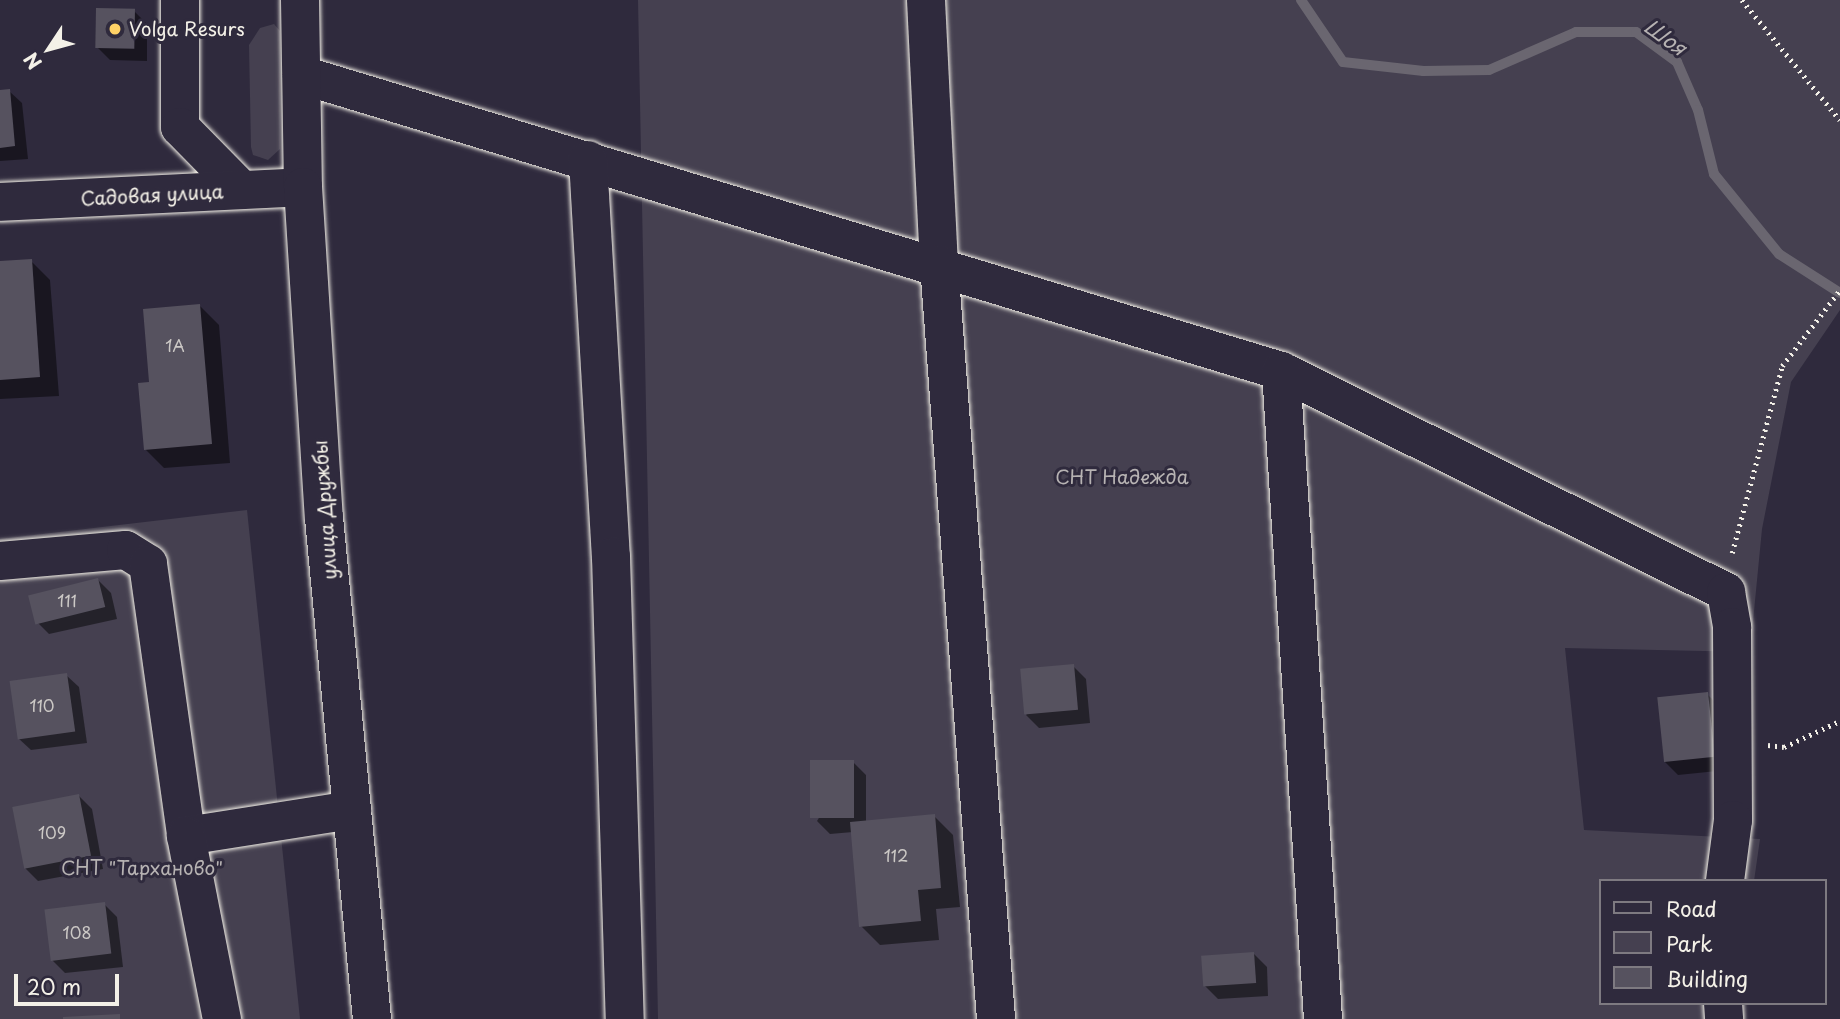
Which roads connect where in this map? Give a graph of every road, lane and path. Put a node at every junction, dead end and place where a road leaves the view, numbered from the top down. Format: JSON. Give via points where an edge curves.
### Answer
{"nodes":[{"id":1,"x":180,"y":0,"type":"edge"},
{"id":2,"x":300,"y":0,"type":"edge"},
{"id":3,"x":926,"y":0,"type":"edge"},
{"id":4,"x":1742,"y":0,"type":"edge"},
{"id":5,"x":302,"y":75,"type":"junction"},
{"id":6,"x":1840,"y":120,"type":"edge"},
{"id":7,"x":588,"y":160,"type":"junction"},
{"id":8,"x":303,"y":187,"type":"junction"},
{"id":9,"x":242,"y":190,"type":"junction"},
{"id":10,"x":0,"y":202,"type":"edge"},
{"id":11,"x":939,"y":264,"type":"junction"},
{"id":12,"x":1840,"y":290,"type":"edge"},
{"id":13,"x":1280,"y":371,"type":"junction"},
{"id":14,"x":0,"y":561,"type":"edge"},
{"id":15,"x":1726,"y":592,"type":"junction"},
{"id":16,"x":1840,"y":721,"type":"edge"},
{"id":17,"x":1732,"y":741,"type":"junction"},
{"id":18,"x":352,"y":810,"type":"junction"},
{"id":19,"x":186,"y":836,"type":"junction"},
{"id":20,"x":1725,"y":879,"type":"edge"},
{"id":21,"x":222,"y":1019,"type":"edge"},
{"id":22,"x":372,"y":1019,"type":"edge"},
{"id":23,"x":625,"y":1019,"type":"edge"},
{"id":24,"x":996,"y":1019,"type":"edge"},
{"id":25,"x":1323,"y":1019,"type":"edge"}],
"edges":[{"from":1,"to":9,"type":"street","via":[[180,127]]},
{"from":2,"to":5,"type":"street","name":"улица Дружбы"},
{"from":3,"to":11,"type":"street"},
{"from":4,"to":6,"type":"path"},
{"from":5,"to":7,"type":"street"},
{"from":5,"to":8,"type":"street","name":"улица Дружбы"},
{"from":7,"to":11,"type":"street"},
{"from":7,"to":23,"type":"street","via":[[611,557]]},
{"from":8,"to":9,"type":"street","name":"Садовая улица"},
{"from":8,"to":18,"type":"street","name":"улица Дружбы"},
{"from":9,"to":10,"type":"street","name":"Садовая улица"},
{"from":11,"to":13,"type":"street"},
{"from":11,"to":24,"type":"street"},
{"from":12,"to":15,"type":"path","via":[[1782,366]]},
{"from":13,"to":15,"type":"street"},
{"from":13,"to":25,"type":"street"},
{"from":14,"to":19,"type":"street","via":[[126,550],[148,564]]},
{"from":15,"to":17,"type":"street"},
{"from":16,"to":17,"type":"path","via":[[1784,747]]},
{"from":17,"to":20,"type":"street"},
{"from":18,"to":19,"type":"street"},
{"from":18,"to":22,"type":"street","name":"улица Дружбы"},
{"from":19,"to":21,"type":"street"}]}
